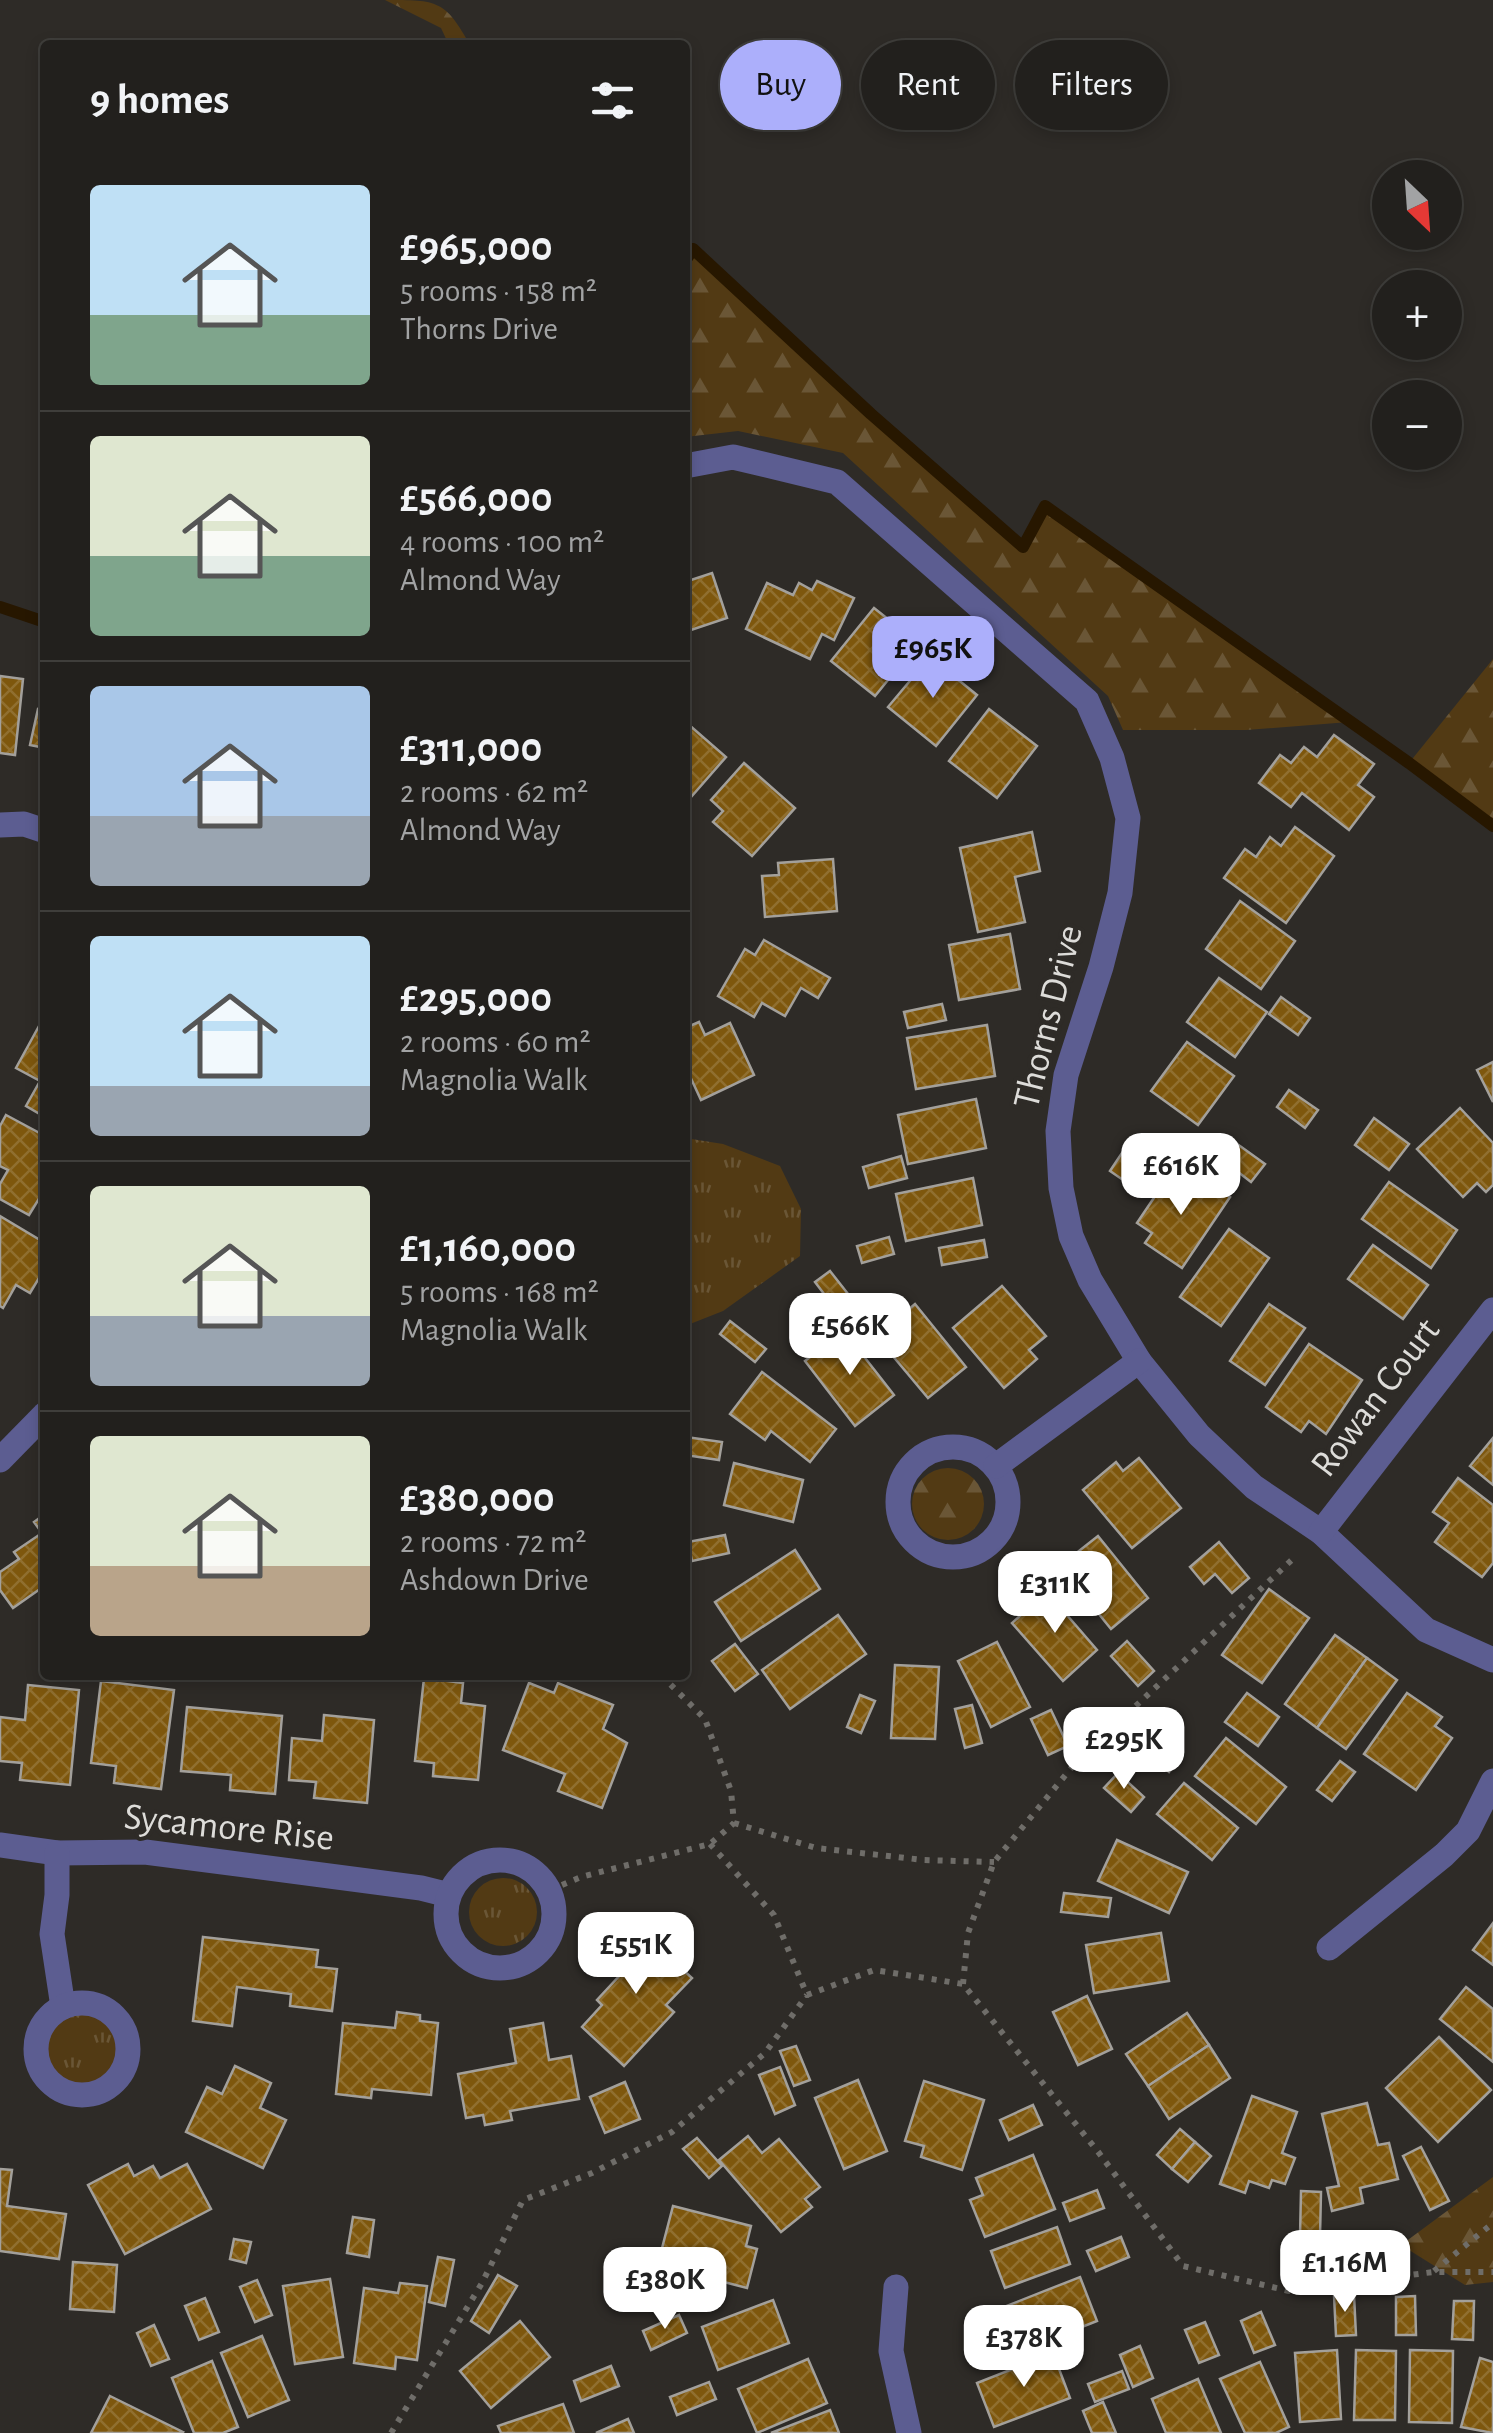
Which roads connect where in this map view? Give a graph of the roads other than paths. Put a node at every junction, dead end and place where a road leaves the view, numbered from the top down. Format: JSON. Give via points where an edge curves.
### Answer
{"nodes":[{"id":1,"x":690,"y":465,"type":"edge"},
{"id":2,"x":0,"y":825,"type":"edge"},
{"id":3,"x":40,"y":829,"type":"edge"},
{"id":4,"x":1493,"y":1310,"type":"edge"},
{"id":5,"x":1139,"y":1360,"type":"junction"},
{"id":6,"x":40,"y":1421,"type":"edge"},
{"id":7,"x":0,"y":1460,"type":"edge"},
{"id":8,"x":996,"y":1466,"type":"junction"},
{"id":9,"x":1321,"y":1532,"type":"junction"},
{"id":10,"x":1493,"y":1660,"type":"edge"},
{"id":11,"x":1493,"y":1781,"type":"edge"},
{"id":12,"x":0,"y":1845,"type":"edge"},
{"id":13,"x":57,"y":1853,"type":"junction"},
{"id":14,"x":448,"y":1895,"type":"junction"},
{"id":15,"x":1329,"y":1948,"type":"dead end"},
{"id":16,"x":63,"y":2007,"type":"dead end"},
{"id":17,"x":896,"y":2286,"type":"dead end"},
{"id":18,"x":910,"y":2433,"type":"edge"}],
"edges":[{"from":1,"to":5,"type":"street","name":"Thorns Drive","via":[[732,457],[837,482],[1088,702],[1128,818],[1120,893],[1066,1076],[1058,1131],[1060,1188],[1090,1280]]},
{"from":2,"to":3,"type":"street"},
{"from":4,"to":9,"type":"street","name":"Rowan Court"},
{"from":5,"to":8,"type":"street"},
{"from":5,"to":9,"type":"street","name":"Thorns Drive","via":[[1200,1435],[1254,1487]]},
{"from":6,"to":7,"type":"street"},
{"from":8,"to":8,"type":"street","via":[[1009,1508],[989,1545],[948,1558],[910,1538],[898,1498],[917,1460],[958,1447]]},
{"from":9,"to":10,"type":"street","name":"Thorns Drive","via":[[1426,1630]]},
{"from":11,"to":15,"type":"street","via":[[1468,1831]]},
{"from":12,"to":13,"type":"street","name":"Sycamore Rise"},
{"from":13,"to":14,"type":"street","name":"Sycamore Rise","via":[[144,1852]]},
{"from":13,"to":16,"type":"street","via":[[52,1934]]},
{"from":14,"to":14,"type":"street","via":[[450,1937],[481,1965],[523,1963],[552,1932],[550,1890],[518,1862],[476,1864]]},
{"from":17,"to":18,"type":"street","via":[[890,2351]]}]}
